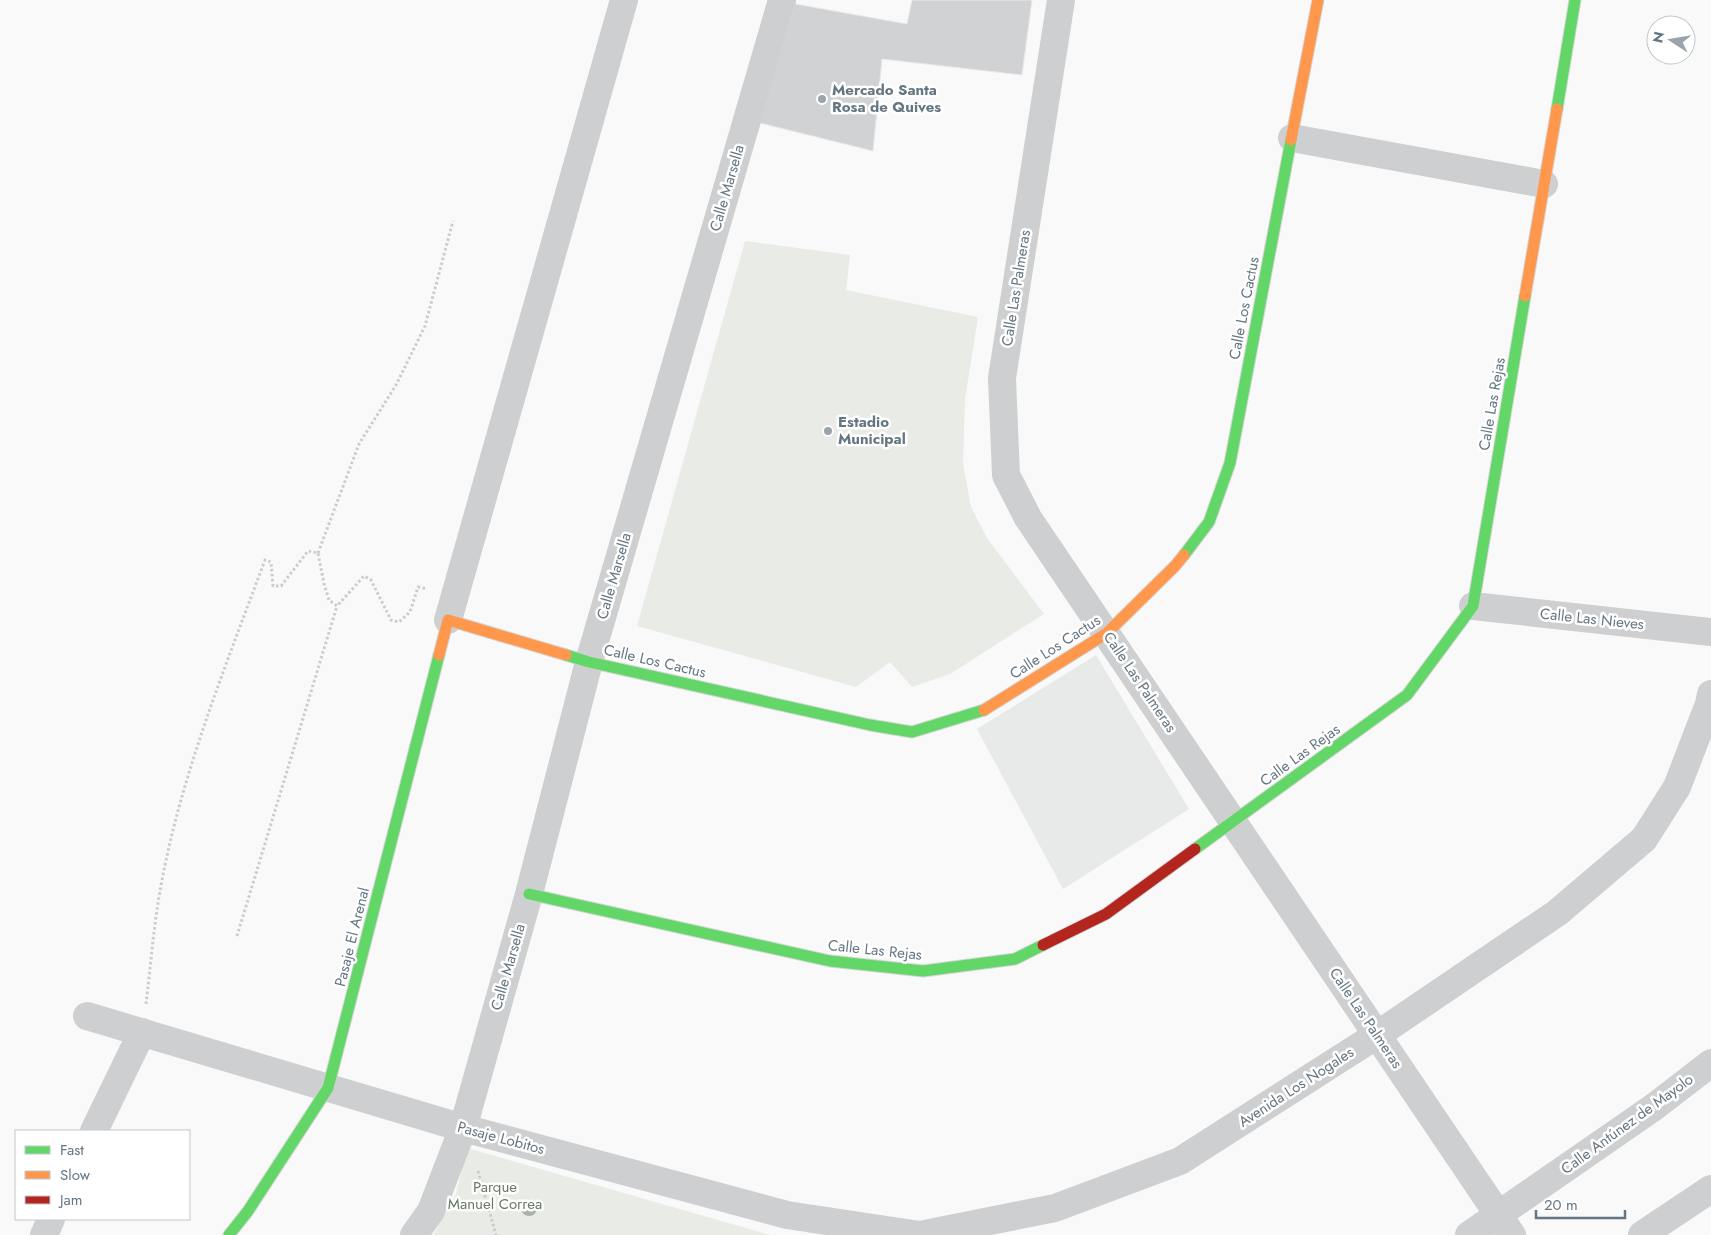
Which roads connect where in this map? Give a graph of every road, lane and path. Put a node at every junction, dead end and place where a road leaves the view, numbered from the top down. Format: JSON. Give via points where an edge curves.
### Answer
{"nodes":[{"id":1,"x":624,"y":0,"type":"edge"},
{"id":2,"x":782,"y":0,"type":"edge"},
{"id":3,"x":1061,"y":0,"type":"edge"},
{"id":4,"x":1318,"y":0,"type":"edge"},
{"id":5,"x":1575,"y":0,"type":"edge"},
{"id":6,"x":1292,"y":138,"type":"junction"},
{"id":7,"x":1544,"y":184,"type":"junction"},
{"id":8,"x":453,"y":221,"type":"dead end"},
{"id":9,"x":318,"y":554,"type":"junction"},
{"id":10,"x":418,"y":587,"type":"dead end"},
{"id":11,"x":337,"y":606,"type":"junction"},
{"id":12,"x":1473,"y":606,"type":"junction"},
{"id":13,"x":448,"y":620,"type":"junction"},
{"id":14,"x":1711,"y":632,"type":"edge"},
{"id":15,"x":1107,"y":633,"type":"junction"},
{"id":16,"x":589,"y":662,"type":"junction"},
{"id":17,"x":1711,"y":694,"type":"edge"},
{"id":18,"x":1234,"y":822,"type":"junction"},
{"id":19,"x":529,"y":894,"type":"junction"},
{"id":20,"x":237,"y":936,"type":"dead end"},
{"id":21,"x":87,"y":1016,"type":"dead end"},
{"id":22,"x":142,"y":1032,"type":"junction"},
{"id":23,"x":1377,"y":1035,"type":"junction"},
{"id":24,"x":1711,"y":1063,"type":"edge"},
{"id":25,"x":328,"y":1088,"type":"junction"},
{"id":26,"x":463,"y":1128,"type":"junction"},
{"id":27,"x":94,"y":1130,"type":"edge"},
{"id":28,"x":1711,"y":1189,"type":"edge"},
{"id":29,"x":786,"y":1215,"type":"junction"},
{"id":30,"x":51,"y":1220,"type":"edge"},
{"id":31,"x":1505,"y":1225,"type":"edge"},
{"id":32,"x":44,"y":1235,"type":"edge"},
{"id":33,"x":229,"y":1235,"type":"edge"},
{"id":34,"x":414,"y":1235,"type":"edge"},
{"id":35,"x":496,"y":1235,"type":"edge"},
{"id":36,"x":807,"y":1235,"type":"edge"},
{"id":37,"x":920,"y":1235,"type":"edge"},
{"id":38,"x":1469,"y":1235,"type":"edge"},
{"id":39,"x":1642,"y":1235,"type":"edge"}],
"edges":[{"from":1,"to":13,"type":"street"},
{"from":2,"to":16,"type":"street","name":"Calle Marsella"},
{"from":3,"to":15,"type":"street","name":"Calle Las Palmeras","via":[[1002,378],[1006,476],[1028,518]]},
{"from":4,"to":6,"type":"street","name":"Calle Los Cactus"},
{"from":5,"to":7,"type":"street","name":"Calle Las Rejas"},
{"from":6,"to":7,"type":"street"},
{"from":6,"to":15,"type":"street","name":"Calle Los Cactus","via":[[1230,463],[1209,522],[1175,566]]},
{"from":7,"to":12,"type":"street","name":"Calle Las Rejas"},
{"from":8,"to":9,"type":"path","via":[[425,326],[396,385],[359,444]]},
{"from":9,"to":11,"type":"path","via":[[329,600]]},
{"from":9,"to":22,"type":"path","via":[[308,551],[281,586],[273,586],[271,562],[265,560],[218,686],[187,778],[162,881]]},
{"from":10,"to":11,"type":"path","via":[[410,612],[399,622],[391,620],[371,580],[364,576]]},
{"from":11,"to":20,"type":"path"},
{"from":12,"to":14,"type":"street","name":"Calle Las Nieves"},
{"from":12,"to":18,"type":"street","name":"Calle Las Rejas","via":[[1407,695]]},
{"from":13,"to":16,"type":"street","name":"Calle Los Cactus"},
{"from":13,"to":25,"type":"street","name":"Pasaje El Arenal"},
{"from":15,"to":16,"type":"street","name":"Calle Los Cactus","via":[[984,710],[912,732]]},
{"from":15,"to":18,"type":"street","name":"Calle Las Palmeras"},
{"from":16,"to":19,"type":"street","name":"Calle Marsella"},
{"from":17,"to":23,"type":"street","name":"Avenida Los Nogales","via":[[1677,787],[1644,839],[1557,913]]},
{"from":18,"to":19,"type":"street","name":"Calle Las Rejas","via":[[1106,914],[1015,959],[923,971],[830,961]]},
{"from":18,"to":23,"type":"street","name":"Calle Las Palmeras"},
{"from":19,"to":26,"type":"street","name":"Calle Marsella"},
{"from":21,"to":22,"type":"street","name":"Pasaje Lobitos"},
{"from":22,"to":25,"type":"street","name":"Pasaje Lobitos"},
{"from":22,"to":27,"type":"street"},
{"from":23,"to":31,"type":"street","name":"Calle Las Palmeras"},
{"from":23,"to":37,"type":"street","name":"Avenida Los Nogales","via":[[1180,1161],[1054,1208]]},
{"from":24,"to":31,"type":"street","name":"Calle Antúnez de Mayolo"},
{"from":25,"to":26,"type":"street","name":"Pasaje Lobitos"},
{"from":25,"to":33,"type":"street","name":"Pasaje El Arenal"},
{"from":26,"to":29,"type":"street","name":"Pasaje Lobitos"},
{"from":26,"to":34,"type":"street","name":"Calle Marsella","via":[[431,1211]]},
{"from":26,"to":35,"type":"path"},
{"from":28,"to":39,"type":"street"},
{"from":29,"to":36,"type":"street"},
{"from":29,"to":37,"type":"street","name":"Pasaje Lobitos"},
{"from":30,"to":32,"type":"street"},
{"from":31,"to":38,"type":"street","name":"Calle Antúnez de Mayolo"}]}
